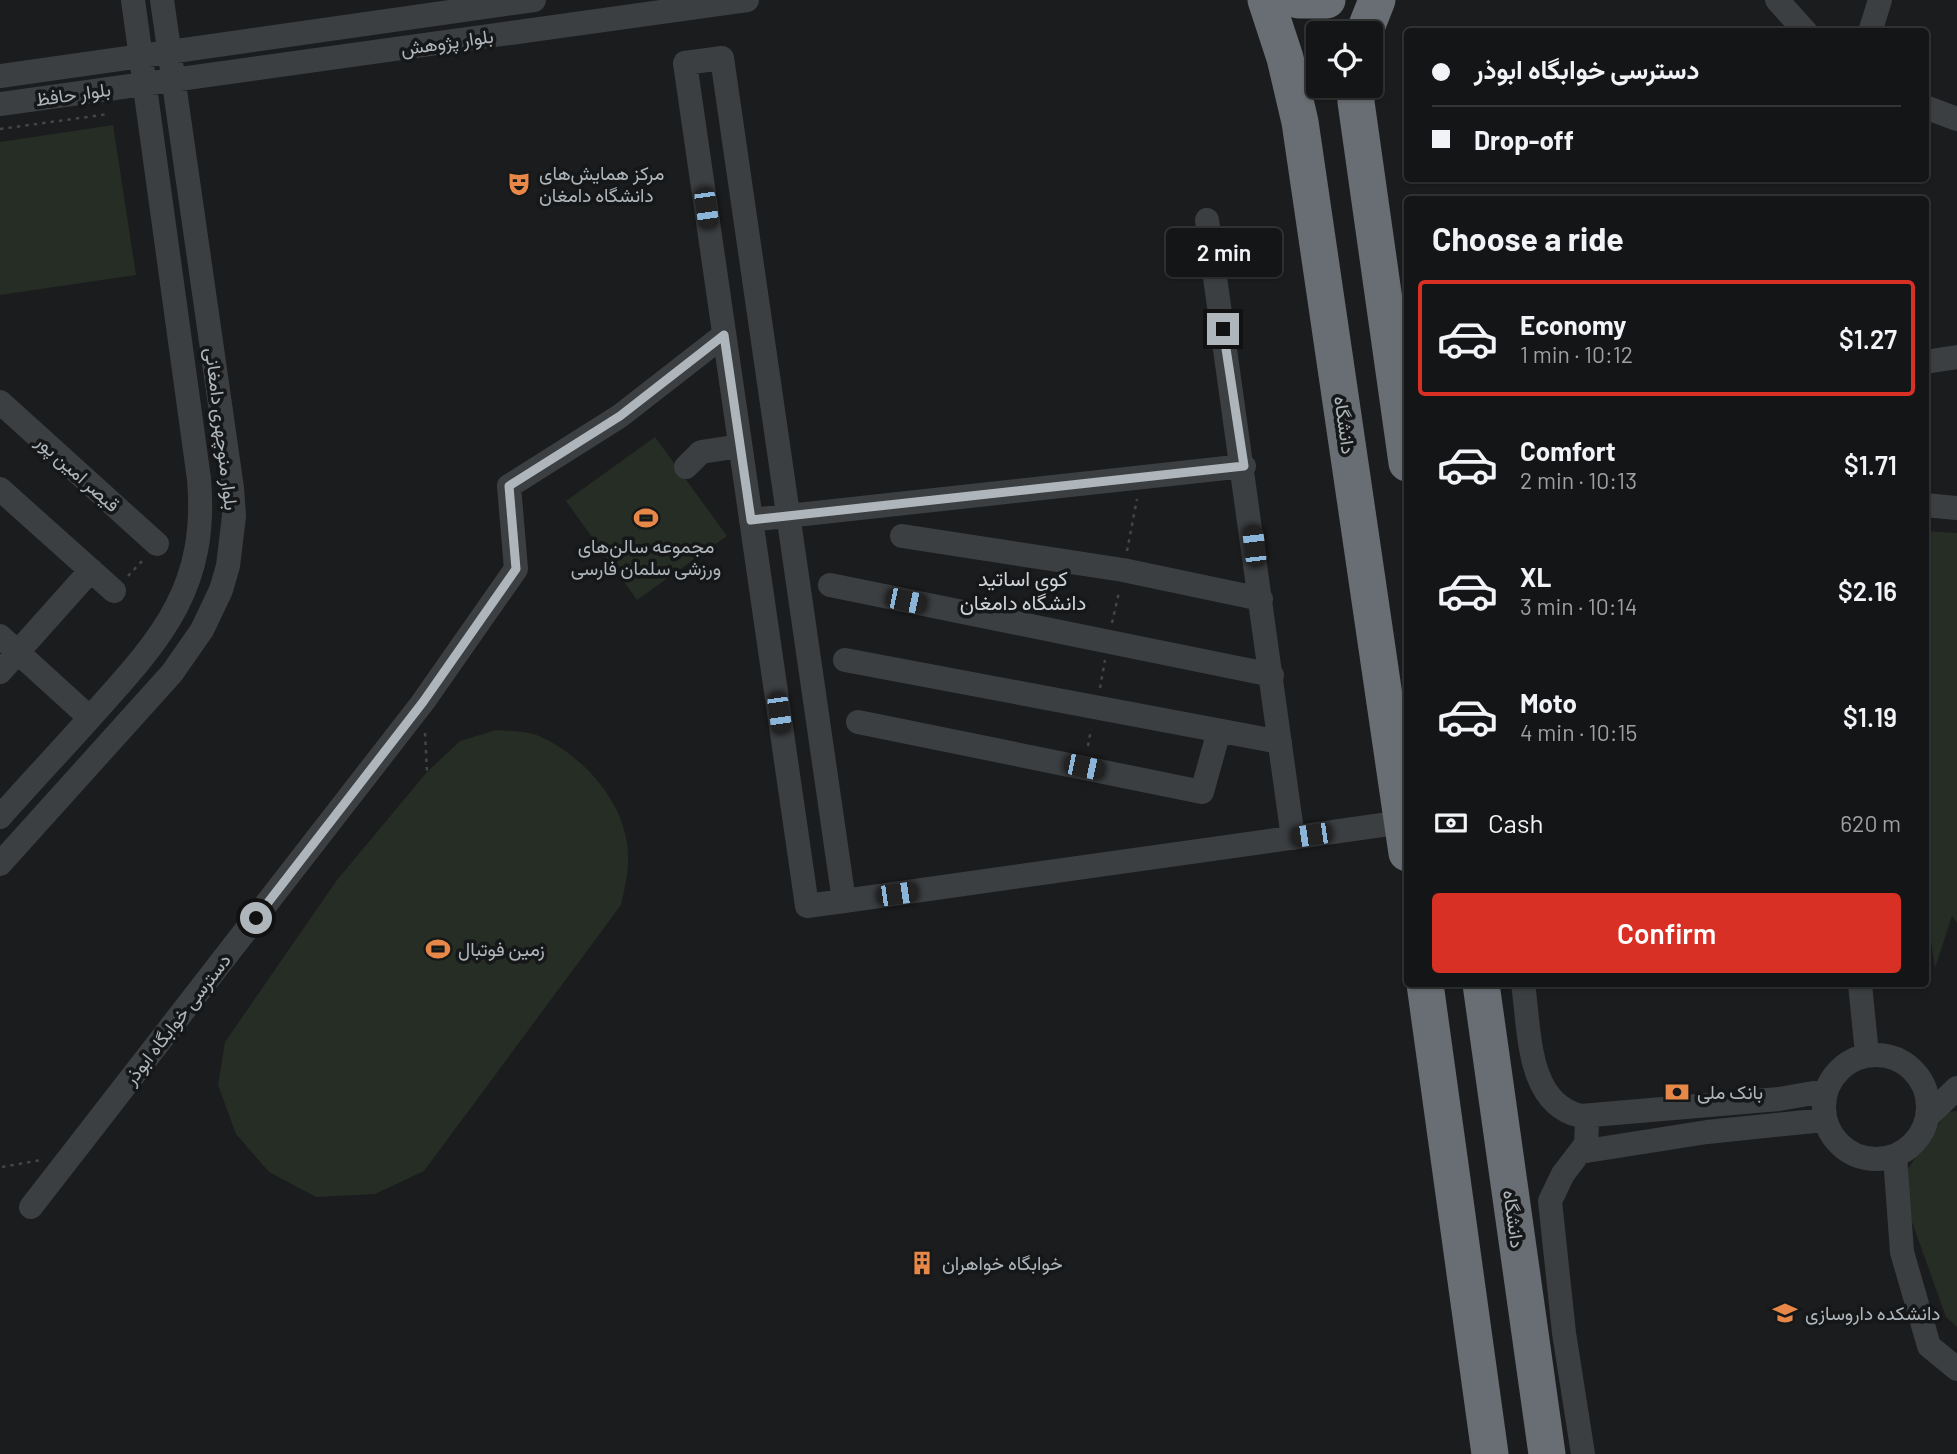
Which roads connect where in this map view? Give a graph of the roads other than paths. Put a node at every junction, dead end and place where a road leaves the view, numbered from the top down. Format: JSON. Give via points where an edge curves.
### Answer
{"nodes":[{"id":1,"x":134,"y":0,"type":"edge"},
{"id":2,"x":162,"y":0,"type":"edge"},
{"id":3,"x":534,"y":0,"type":"edge"},
{"id":4,"x":747,"y":0,"type":"edge"},
{"id":5,"x":1266,"y":0,"type":"edge"},
{"id":6,"x":1298,"y":0,"type":"edge"},
{"id":7,"x":1327,"y":0,"type":"edge"},
{"id":8,"x":1377,"y":0,"type":"edge"},
{"id":9,"x":1777,"y":0,"type":"edge"},
{"id":10,"x":1881,"y":0,"type":"edge"},
{"id":11,"x":1369,"y":21,"type":"edge"},
{"id":12,"x":1803,"y":28,"type":"edge"},
{"id":13,"x":1871,"y":28,"type":"edge"},
{"id":14,"x":169,"y":52,"type":"junction"},
{"id":15,"x":142,"y":56,"type":"junction"},
{"id":16,"x":0,"y":76,"type":"edge"},
{"id":17,"x":172,"y":80,"type":"junction"},
{"id":18,"x":146,"y":84,"type":"junction"},
{"id":19,"x":1356,"y":98,"type":"edge"},
{"id":20,"x":0,"y":104,"type":"edge"},
{"id":21,"x":1929,"y":108,"type":"edge"},
{"id":22,"x":1957,"y":119,"type":"edge"},
{"id":23,"x":1207,"y":220,"type":"dead end"},
{"id":24,"x":709,"y":232,"type":"junction"},
{"id":25,"x":748,"y":239,"type":"junction"},
{"id":26,"x":724,"y":335,"type":"junction"},
{"id":27,"x":1957,"y":357,"type":"edge"},
{"id":28,"x":1929,"y":361,"type":"edge"},
{"id":29,"x":0,"y":402,"type":"edge"},
{"id":30,"x":1404,"y":442,"type":"edge"},
{"id":31,"x":740,"y":446,"type":"junction"},
{"id":32,"x":1244,"y":466,"type":"junction"},
{"id":33,"x":686,"y":467,"type":"dead end"},
{"id":34,"x":0,"y":489,"type":"edge"},
{"id":35,"x":1929,"y":505,"type":"edge"},
{"id":36,"x":1957,"y":508,"type":"edge"},
{"id":37,"x":788,"y":514,"type":"junction"},
{"id":38,"x":751,"y":520,"type":"junction"},
{"id":39,"x":902,"y":536,"type":"dead end"},
{"id":40,"x":157,"y":544,"type":"road end"},
{"id":41,"x":91,"y":570,"type":"junction"},
{"id":42,"x":830,"y":585,"type":"dead end"},
{"id":43,"x":114,"y":591,"type":"road end"},
{"id":44,"x":1261,"y":599,"type":"junction"},
{"id":45,"x":9,"y":644,"type":"edge"},
{"id":46,"x":845,"y":660,"type":"dead end"},
{"id":47,"x":0,"y":672,"type":"edge"},
{"id":48,"x":1272,"y":675,"type":"junction"},
{"id":49,"x":90,"y":718,"type":"junction"},
{"id":50,"x":858,"y":722,"type":"dead end"},
{"id":51,"x":1219,"y":731,"type":"junction"},
{"id":52,"x":1280,"y":742,"type":"junction"},
{"id":53,"x":0,"y":817,"type":"edge"},
{"id":54,"x":1404,"y":830,"type":"edge"},
{"id":55,"x":1404,"y":837,"type":"edge"},
{"id":56,"x":1293,"y":838,"type":"junction"},
{"id":57,"x":0,"y":864,"type":"edge"},
{"id":58,"x":844,"y":901,"type":"junction"},
{"id":59,"x":1425,"y":987,"type":"edge"},
{"id":60,"x":1481,"y":987,"type":"edge"},
{"id":61,"x":1523,"y":987,"type":"edge"},
{"id":62,"x":1860,"y":987,"type":"edge"},
{"id":63,"x":1867,"y":1054,"type":"junction"},
{"id":64,"x":1957,"y":1073,"type":"edge"},
{"id":65,"x":1923,"y":1080,"type":"junction"},
{"id":66,"x":1957,"y":1088,"type":"edge"},
{"id":67,"x":1825,"y":1090,"type":"junction"},
{"id":68,"x":1957,"y":1111,"type":"edge"},
{"id":69,"x":1930,"y":1115,"type":"junction"},
{"id":70,"x":1581,"y":1116,"type":"junction"},
{"id":71,"x":1824,"y":1120,"type":"junction"},
{"id":72,"x":1580,"y":1152,"type":"junction"},
{"id":73,"x":1895,"y":1157,"type":"junction"},
{"id":74,"x":32,"y":1207,"type":"dead end"},
{"id":75,"x":1957,"y":1369,"type":"edge"},
{"id":76,"x":1490,"y":1454,"type":"edge"},
{"id":77,"x":1547,"y":1454,"type":"edge"},
{"id":78,"x":1583,"y":1454,"type":"edge"}],
"edges":[{"from":1,"to":15,"type":"street","name":"بلوار منوچهری دامغانی"},
{"from":2,"to":14,"type":"street","name":"بلوار منوچهری دامغانی"},
{"from":3,"to":14,"type":"street","name":"بلوار پژوهش"},
{"from":4,"to":17,"type":"street","name":"بلوار پژوهش"},
{"from":5,"to":54,"type":"highway","name":"دانشگاه","via":[[1300,122]]},
{"from":6,"to":7,"type":"highway"},
{"from":8,"to":11,"type":"highway"},
{"from":9,"to":12,"type":"street"},
{"from":10,"to":13,"type":"street"},
{"from":14,"to":15,"type":"street","name":"بلوار پژوهش"},
{"from":14,"to":17,"type":"street","name":"بلوار منوچهری دامغانی"},
{"from":15,"to":16,"type":"street","name":"بلوار حافظ"},
{"from":15,"to":18,"type":"street","name":"بلوار منوچهری دامغانی"},
{"from":17,"to":18,"type":"street","name":"بلوار پژوهش"},
{"from":17,"to":57,"type":"street","name":"بلوار منوچهری دامغانی","via":[[232,488],[228,566],[213,610],[172,673]]},
{"from":18,"to":20,"type":"street","name":"بلوار حافظ"},
{"from":18,"to":49,"type":"street","name":"بلوار منوچهری دامغانی","via":[[199,479],[200,532],[187,584],[158,641]]},
{"from":19,"to":30,"type":"highway"},
{"from":21,"to":22,"type":"street"},
{"from":23,"to":32,"type":"street"},
{"from":24,"to":25,"type":"street","via":[[712,221],[726,212],[737,215]]},
{"from":24,"to":25,"type":"street","via":[[685,63],[722,58]]},
{"from":24,"to":26,"type":"street"},
{"from":25,"to":37,"type":"street"},
{"from":26,"to":31,"type":"street"},
{"from":26,"to":74,"type":"street","name":"دسترسی خوابگاه ابوذر","via":[[620,416],[509,486],[516,569],[423,702]]},
{"from":27,"to":28,"type":"street"},
{"from":29,"to":40,"type":"street","name":"قیصر امین پور"},
{"from":31,"to":33,"type":"street","via":[[701,452]]},
{"from":31,"to":38,"type":"street"},
{"from":32,"to":37,"type":"street"},
{"from":32,"to":44,"type":"street"},
{"from":34,"to":41,"type":"street"},
{"from":35,"to":36,"type":"street"},
{"from":37,"to":38,"type":"street"},
{"from":37,"to":58,"type":"street"},
{"from":38,"to":58,"type":"street","via":[[807,906]]},
{"from":39,"to":44,"type":"street","via":[[1123,570]]},
{"from":41,"to":43,"type":"street"},
{"from":41,"to":45,"type":"street"},
{"from":42,"to":48,"type":"street"},
{"from":44,"to":48,"type":"street"},
{"from":45,"to":47,"type":"street"},
{"from":45,"to":49,"type":"street"},
{"from":46,"to":51,"type":"street"},
{"from":48,"to":52,"type":"street"},
{"from":49,"to":53,"type":"street","name":"بلوار منوچهری دامغانی"},
{"from":50,"to":51,"type":"street","via":[[1202,792]]},
{"from":51,"to":52,"type":"street"},
{"from":52,"to":56,"type":"street"},
{"from":55,"to":56,"type":"street"},
{"from":56,"to":58,"type":"street"},
{"from":59,"to":76,"type":"highway"},
{"from":60,"to":77,"type":"highway","name":"دانشگاه"},
{"from":61,"to":70,"type":"street","via":[[1538,1082],[1567,1113]]},
{"from":62,"to":63,"type":"street"},
{"from":63,"to":65,"type":"street","via":[[1899,1058]]},
{"from":63,"to":67,"type":"street","via":[[1841,1066]]},
{"from":64,"to":65,"type":"street"},
{"from":65,"to":69,"type":"street"},
{"from":66,"to":69,"type":"street"},
{"from":67,"to":70,"type":"street","via":[[1779,1099]]},
{"from":67,"to":71,"type":"street"},
{"from":68,"to":69,"type":"street"},
{"from":69,"to":73,"type":"street","via":[[1918,1141]]},
{"from":70,"to":72,"type":"street","via":[[1588,1134]]},
{"from":71,"to":72,"type":"street"},
{"from":71,"to":73,"type":"street","via":[[1839,1146],[1866,1159]]},
{"from":72,"to":78,"type":"street","via":[[1550,1201]]},
{"from":73,"to":75,"type":"street","via":[[1902,1252],[1929,1346]]}]}
